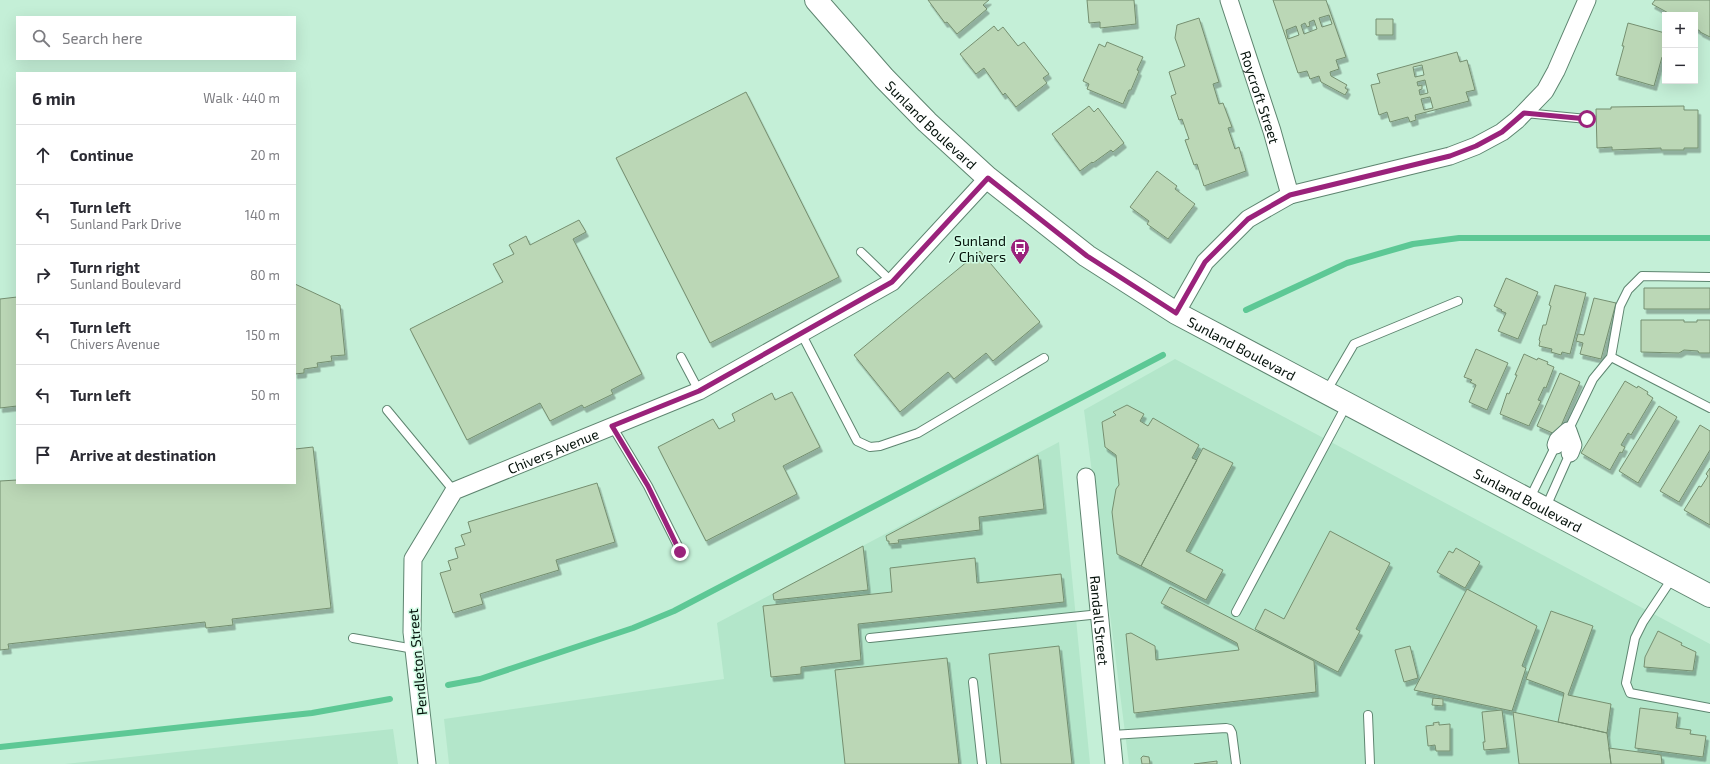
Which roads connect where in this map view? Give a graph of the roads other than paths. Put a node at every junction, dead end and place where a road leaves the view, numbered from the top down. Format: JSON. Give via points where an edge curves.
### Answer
{"nodes":[{"id":1,"x":816,"y":0,"type":"edge"},
{"id":2,"x":1229,"y":0,"type":"edge"},
{"id":3,"x":1587,"y":0,"type":"edge"},
{"id":4,"x":1524,"y":113,"type":"junction"},
{"id":5,"x":1587,"y":119,"type":"dead end"},
{"id":6,"x":988,"y":178,"type":"junction"},
{"id":7,"x":1290,"y":195,"type":"junction"},
{"id":8,"x":861,"y":252,"type":"dead end"},
{"id":9,"x":1710,"y":277,"type":"edge"},
{"id":10,"x":892,"y":282,"type":"junction"},
{"id":11,"x":1458,"y":301,"type":"dead end"},
{"id":12,"x":1176,"y":313,"type":"junction"},
{"id":13,"x":801,"y":333,"type":"junction"},
{"id":14,"x":681,"y":357,"type":"dead end"},
{"id":15,"x":1610,"y":357,"type":"junction"},
{"id":16,"x":1044,"y":358,"type":"dead end"},
{"id":17,"x":699,"y":391,"type":"junction"},
{"id":18,"x":1325,"y":392,"type":"junction"},
{"id":19,"x":1347,"y":403,"type":"junction"},
{"id":20,"x":1710,"y":408,"type":"edge"},
{"id":21,"x":386,"y":410,"type":"dead end"},
{"id":22,"x":612,"y":426,"type":"junction"},
{"id":23,"x":1568,"y":431,"type":"joint"},
{"id":24,"x":1563,"y":449,"type":"junction"},
{"id":25,"x":1086,"y":478,"type":"dead end"},
{"id":26,"x":454,"y":491,"type":"junction"},
{"id":27,"x":1537,"y":504,"type":"junction"},
{"id":28,"x":680,"y":552,"type":"dead end"},
{"id":29,"x":1674,"y":576,"type":"junction"},
{"id":30,"x":1710,"y":596,"type":"edge"},
{"id":31,"x":1236,"y":612,"type":"dead end"},
{"id":32,"x":1100,"y":614,"type":"junction"},
{"id":33,"x":353,"y":638,"type":"dead end"},
{"id":34,"x":870,"y":638,"type":"dead end"},
{"id":35,"x":414,"y":649,"type":"junction"},
{"id":36,"x":973,"y":682,"type":"dead end"},
{"id":37,"x":1710,"y":708,"type":"edge"},
{"id":38,"x":1368,"y":715,"type":"dead end"},
{"id":39,"x":1112,"y":735,"type":"junction"},
{"id":40,"x":427,"y":764,"type":"edge"},
{"id":41,"x":982,"y":764,"type":"edge"},
{"id":42,"x":1114,"y":764,"type":"edge"},
{"id":43,"x":1236,"y":764,"type":"edge"},
{"id":44,"x":1370,"y":764,"type":"edge"}],
"edges":[{"from":1,"to":6,"type":"main road","name":"Sunland Boulevard","via":[[889,84]]},
{"from":2,"to":7,"type":"street","name":"Roycroft Street"},
{"from":3,"to":4,"type":"street","via":[[1556,72],[1545,91]]},
{"from":4,"to":5,"type":"lane"},
{"from":4,"to":7,"type":"street","via":[[1502,132],[1450,156]]},
{"from":6,"to":10,"type":"street","name":"Chivers Avenue"},
{"from":6,"to":12,"type":"main road","name":"Sunland Boulevard","via":[[1087,256]]},
{"from":7,"to":12,"type":"street","via":[[1248,219],[1205,262]]},
{"from":8,"to":10,"type":"lane"},
{"from":9,"to":15,"type":"lane","via":[[1642,276],[1628,290],[1620,306]]},
{"from":10,"to":13,"type":"street","name":"Chivers Avenue"},
{"from":11,"to":18,"type":"lane","via":[[1354,344]]},
{"from":12,"to":18,"type":"main road","name":"Sunland Boulevard"},
{"from":13,"to":16,"type":"lane","via":[[856,441],[870,447],[895,442],[918,433]]},
{"from":13,"to":17,"type":"street","name":"Chivers Avenue"},
{"from":14,"to":17,"type":"lane"},
{"from":15,"to":20,"type":"lane"},
{"from":15,"to":23,"type":"lane","via":[[1593,379]]},
{"from":17,"to":22,"type":"street","name":"Chivers Avenue"},
{"from":18,"to":19,"type":"main road","name":"Sunland Boulevard"},
{"from":19,"to":27,"type":"main road","name":"Sunland Boulevard"},
{"from":19,"to":31,"type":"lane"},
{"from":21,"to":26,"type":"lane"},
{"from":22,"to":26,"type":"street","name":"Chivers Avenue"},
{"from":22,"to":28,"type":"lane","via":[[648,486]]},
{"from":23,"to":24,"type":"street"},
{"from":24,"to":27,"type":"lane"},
{"from":24,"to":27,"type":"lane"},
{"from":25,"to":32,"type":"street","name":"Randall Street"},
{"from":26,"to":35,"type":"street","name":"Pendleton Street","via":[[414,559]]},
{"from":27,"to":29,"type":"main road","name":"Sunland Boulevard"},
{"from":29,"to":30,"type":"main road","name":"Sunland Boulevard"},
{"from":29,"to":37,"type":"lane","via":[[1635,638],[1626,684],[1630,693]]},
{"from":32,"to":34,"type":"lane"},
{"from":32,"to":39,"type":"street","name":"Randall Street"},
{"from":33,"to":35,"type":"lane"},
{"from":35,"to":40,"type":"street","name":"Pendleton Street"},
{"from":36,"to":41,"type":"lane"},
{"from":38,"to":44,"type":"lane"},
{"from":39,"to":42,"type":"street","name":"Randall Street"},
{"from":39,"to":43,"type":"lane","via":[[1226,728],[1232,733]]}]}
